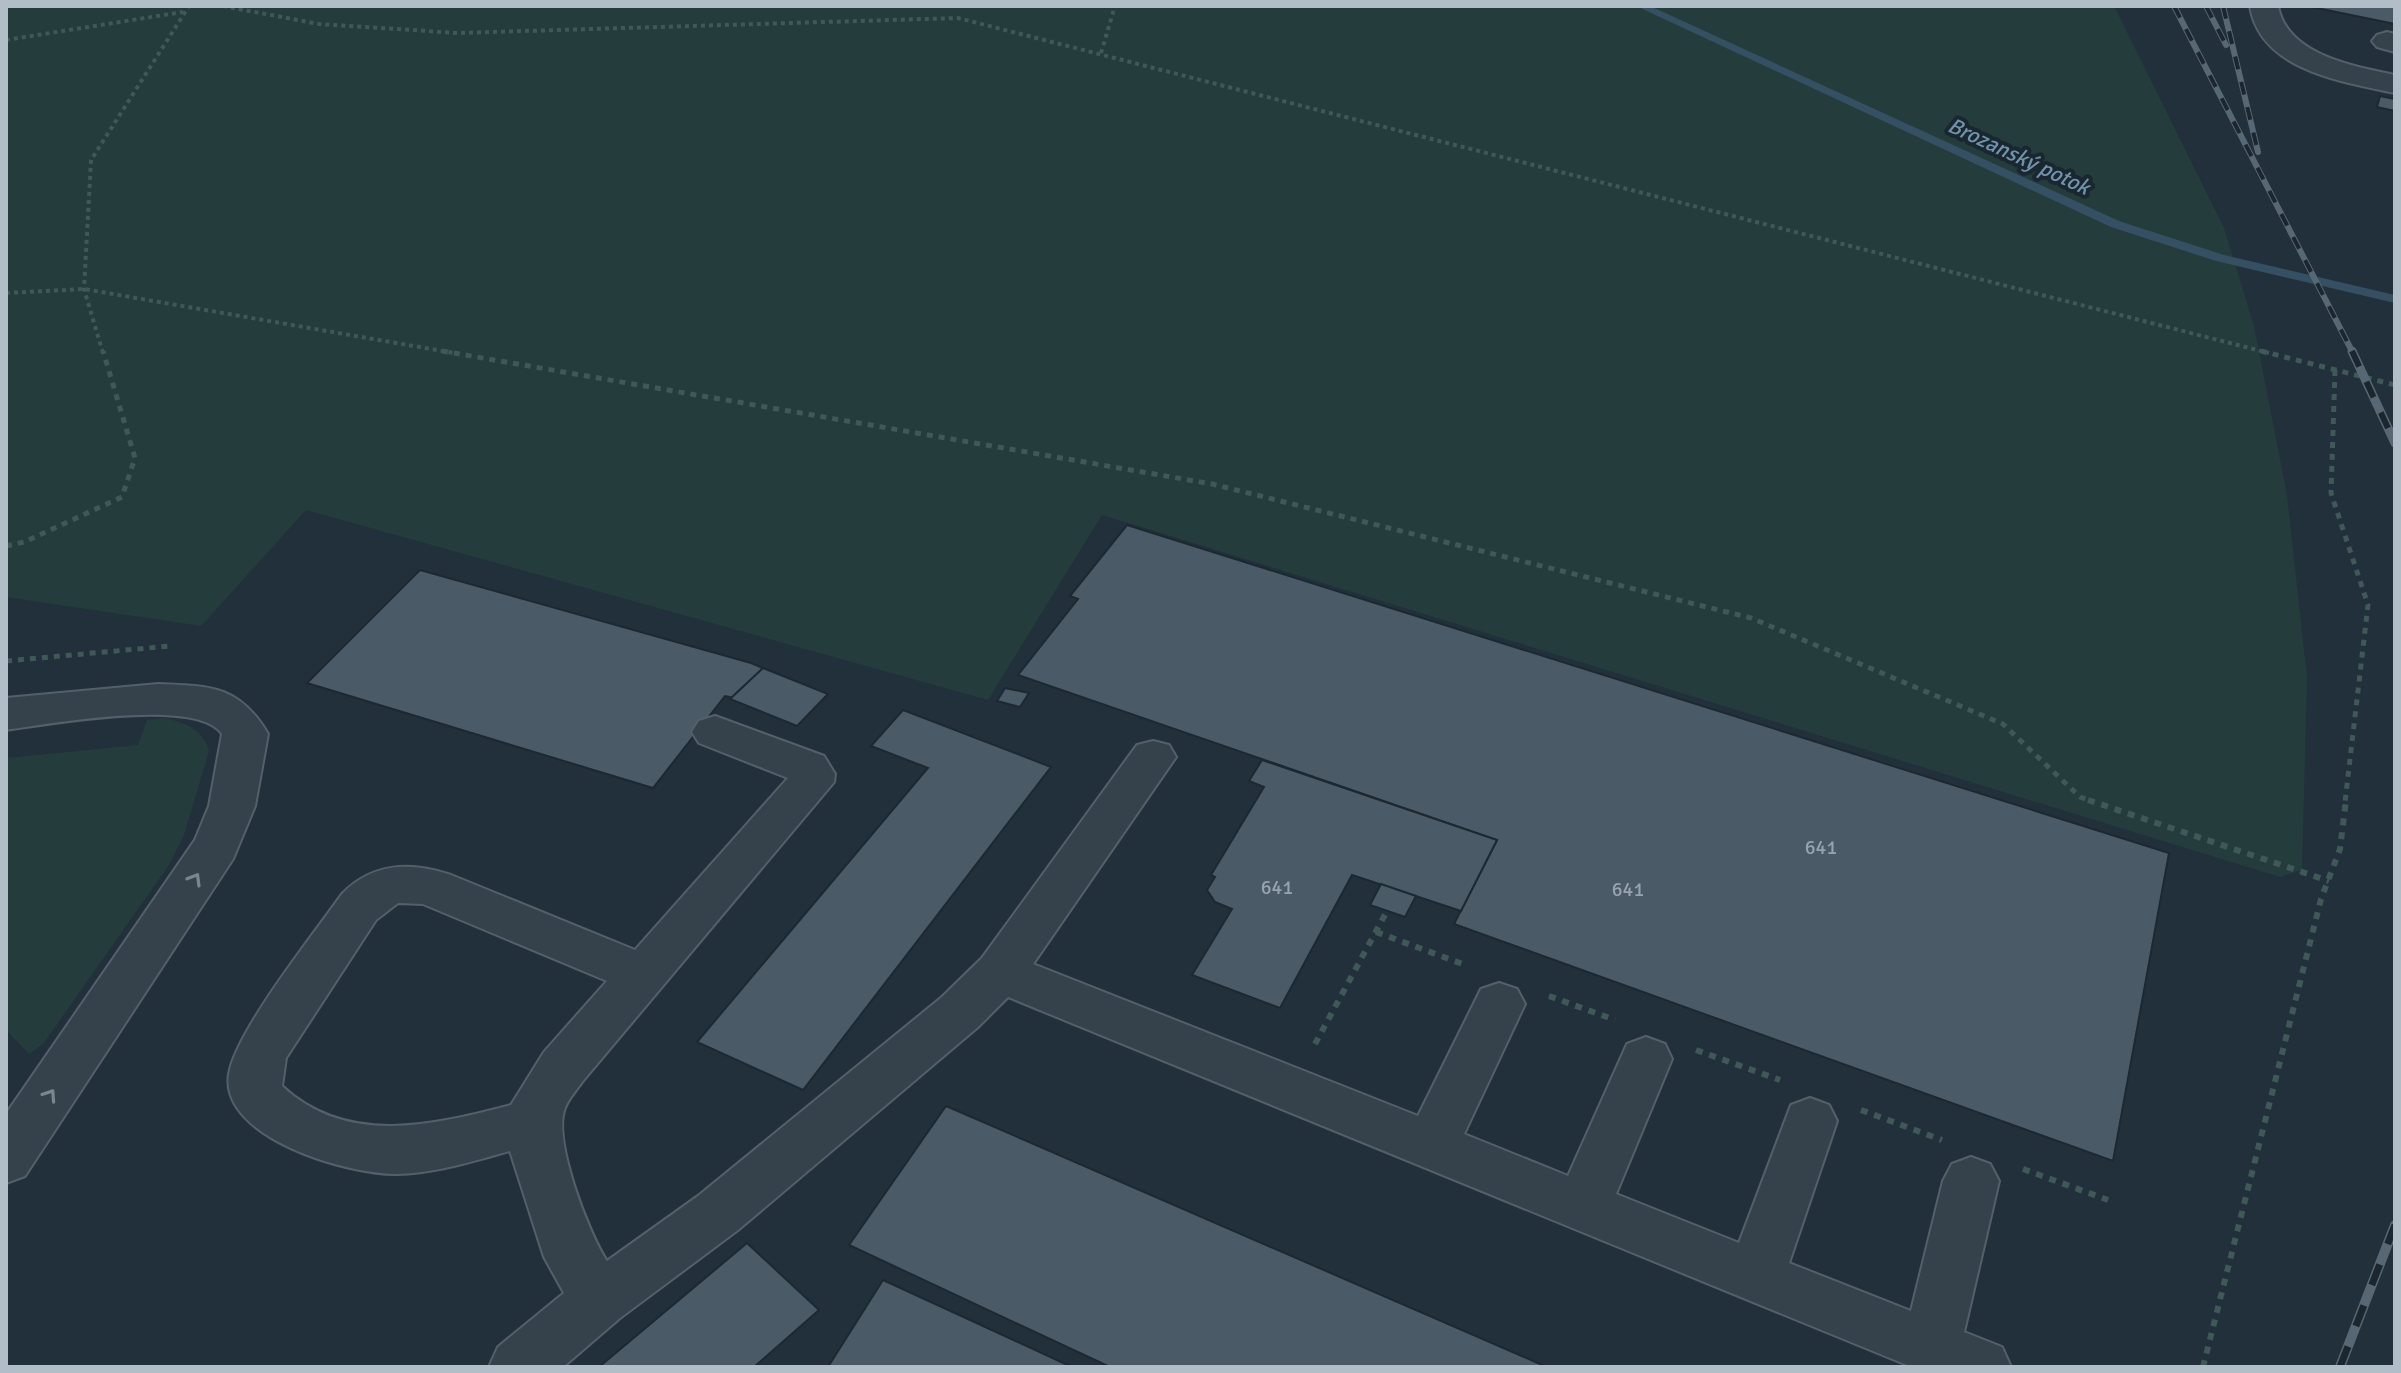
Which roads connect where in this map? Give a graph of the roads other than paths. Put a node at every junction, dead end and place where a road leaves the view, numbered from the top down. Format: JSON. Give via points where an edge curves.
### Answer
{"nodes":[{"id":1,"x":2264,"y":6,"type":"edge"},
{"id":2,"x":2395,"y":84,"type":"edge"},
{"id":3,"x":6,"y":714,"type":"edge"},
{"id":4,"x":715,"y":732,"type":"dead end"},
{"id":5,"x":1153,"y":757,"type":"dead end"},
{"id":6,"x":1000,"y":972,"type":"junction"},
{"id":7,"x":643,"y":975,"type":"junction"},
{"id":8,"x":1506,"y":989,"type":"road end"},
{"id":9,"x":1655,"y":1044,"type":"road end"},
{"id":10,"x":1819,"y":1105,"type":"road end"},
{"id":11,"x":533,"y":1122,"type":"junction"},
{"id":12,"x":1431,"y":1146,"type":"junction"},
{"id":13,"x":6,"y":1159,"type":"edge"},
{"id":14,"x":1982,"y":1165,"type":"road end"},
{"id":15,"x":1583,"y":1206,"type":"junction"},
{"id":16,"x":1756,"y":1277,"type":"junction"},
{"id":17,"x":600,"y":1299,"type":"junction"},
{"id":18,"x":1956,"y":1357,"type":"edge"},
{"id":19,"x":519,"y":1367,"type":"edge"}],
"edges":[{"from":1,"to":2,"type":"lane","via":[[2267,25],[2296,52]]},
{"from":13,"to":3,"type":"lane","one_way":true,"via":[[216,846],[232,806],[245,734],[230,713],[202,702],[156,699]]},
{"from":4,"to":7,"type":"lane","via":[[808,768],[811,782]]},
{"from":5,"to":6,"type":"lane"},
{"from":6,"to":12,"type":"lane"},
{"from":6,"to":17,"type":"lane","via":[[960,1012],[718,1213]]},
{"from":7,"to":11,"type":"lane","via":[[563,1067],[537,1106]]},
{"from":7,"to":11,"type":"lane","via":[[434,888],[390,884],[359,907],[255,1069],[259,1099],[271,1111],[352,1147],[408,1150]]},
{"from":8,"to":12,"type":"lane"},
{"from":9,"to":15,"type":"lane"},
{"from":10,"to":16,"type":"lane"},
{"from":11,"to":17,"type":"lane","via":[[572,1257]]},
{"from":12,"to":15,"type":"lane"},
{"from":14,"to":18,"type":"lane"},
{"from":15,"to":16,"type":"lane"},
{"from":16,"to":18,"type":"lane"},
{"from":17,"to":19,"type":"lane"}]}
